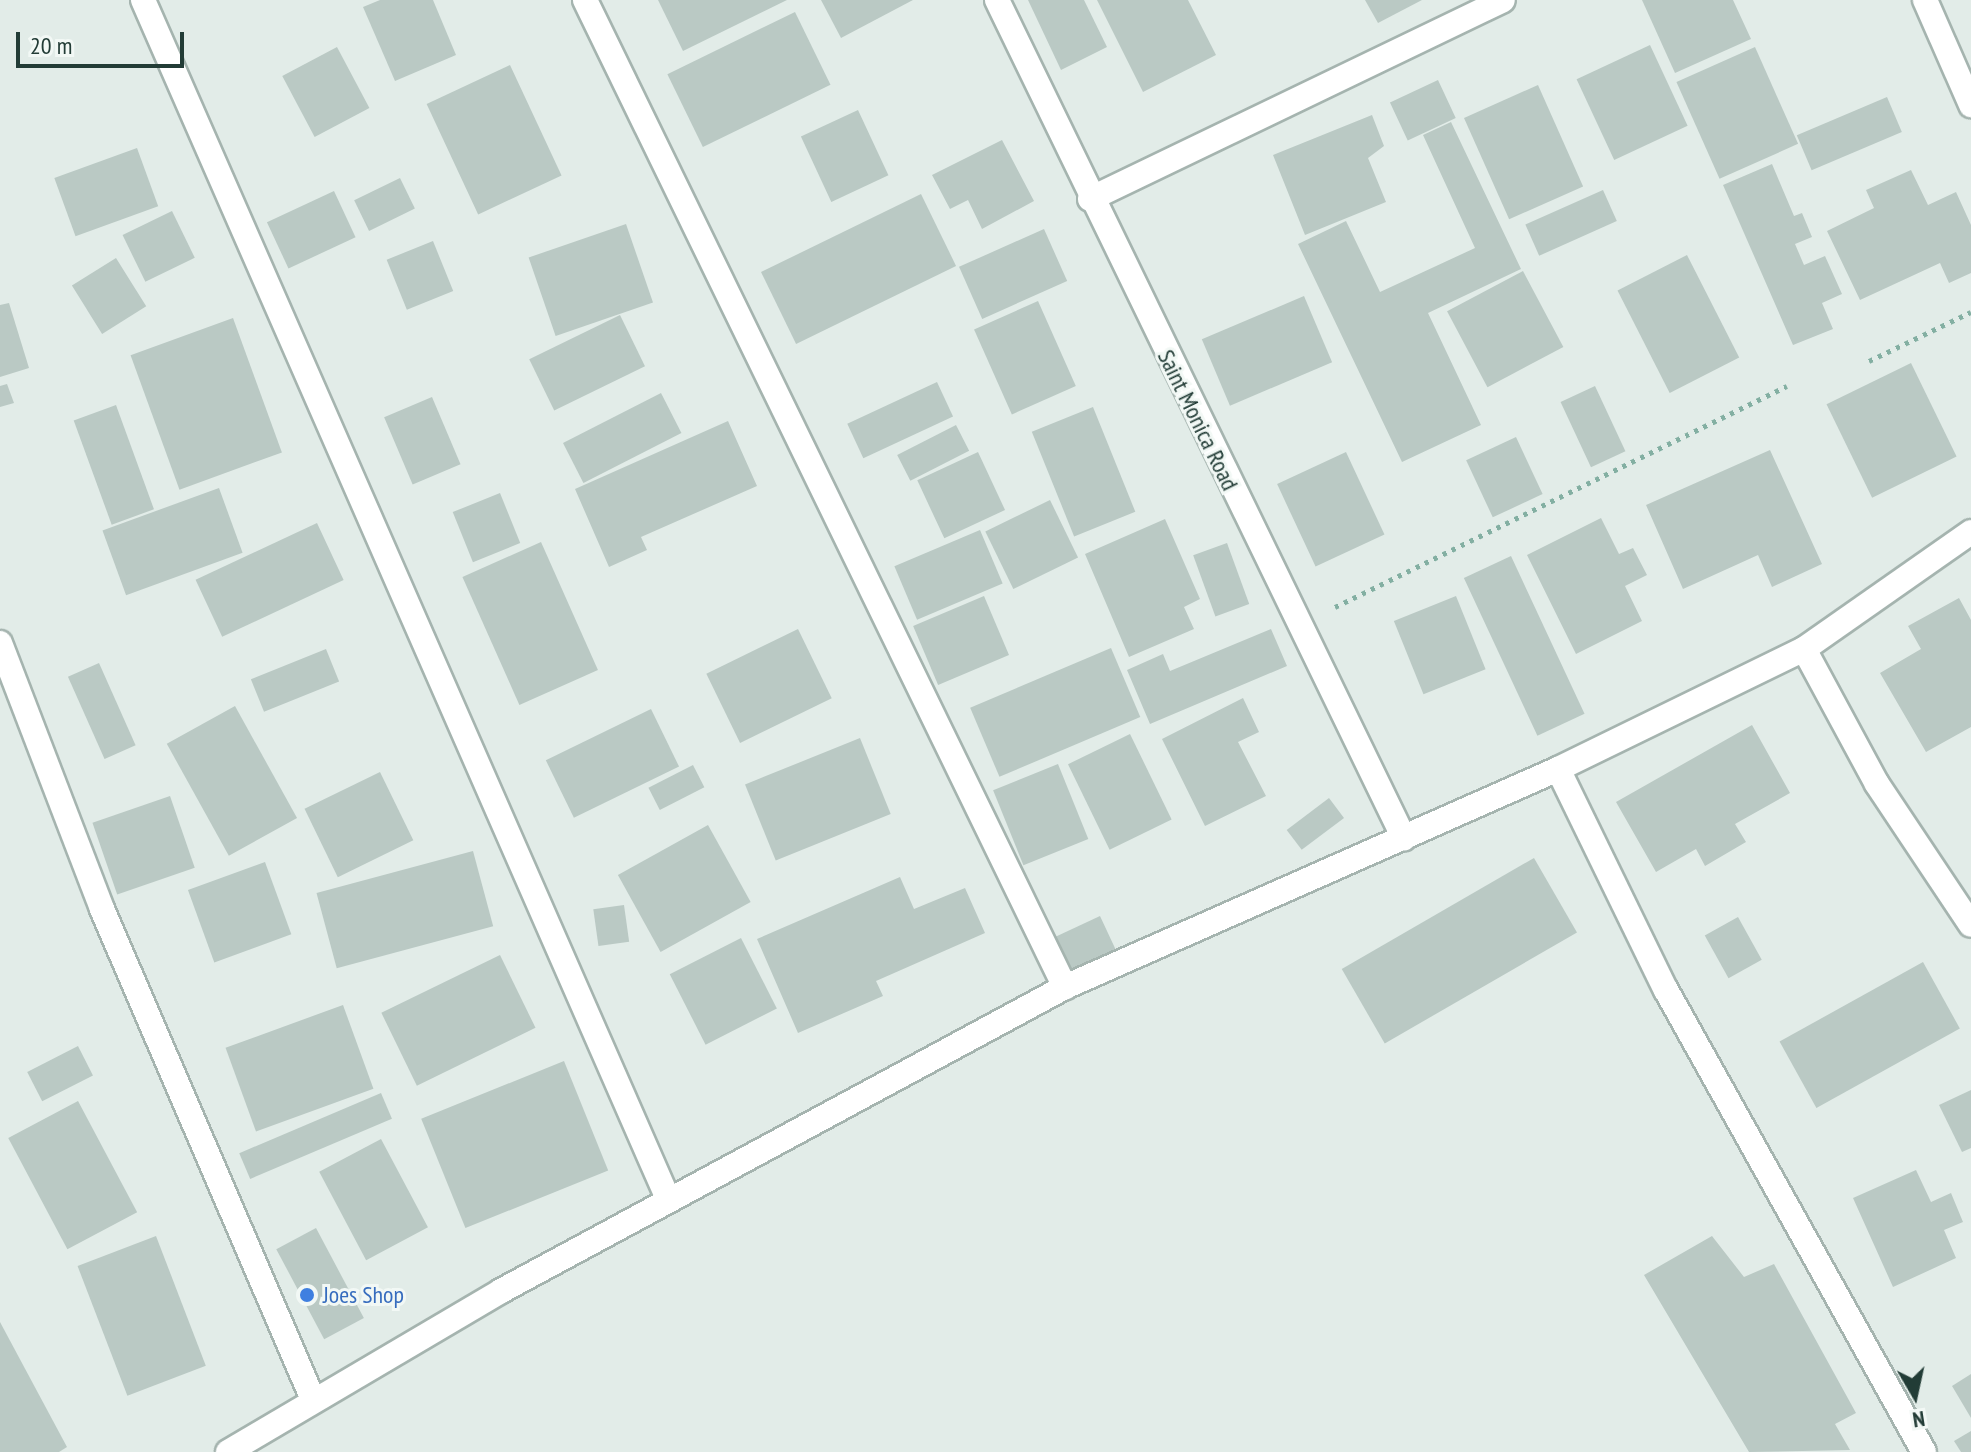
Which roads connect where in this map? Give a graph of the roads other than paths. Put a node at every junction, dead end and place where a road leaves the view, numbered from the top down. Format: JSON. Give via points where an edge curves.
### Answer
{"nodes":[{"id":1,"x":143,"y":0,"type":"edge"},
{"id":2,"x":585,"y":0,"type":"edge"},
{"id":3,"x":997,"y":0,"type":"edge"},
{"id":4,"x":1503,"y":0,"type":"edge"},
{"id":5,"x":1925,"y":0,"type":"edge"},
{"id":6,"x":1971,"y":105,"type":"edge"},
{"id":7,"x":1090,"y":199,"type":"junction"},
{"id":8,"x":1971,"y":532,"type":"edge"},
{"id":9,"x":0,"y":643,"type":"edge"},
{"id":10,"x":1804,"y":649,"type":"junction"},
{"id":11,"x":1558,"y":769,"type":"junction"},
{"id":12,"x":1404,"y":838,"type":"junction"},
{"id":13,"x":1971,"y":925,"type":"edge"},
{"id":14,"x":1065,"y":987,"type":"junction"},
{"id":15,"x":668,"y":1199,"type":"junction"},
{"id":16,"x":312,"y":1397,"type":"junction"},
{"id":17,"x":228,"y":1452,"type":"edge"},
{"id":18,"x":1924,"y":1452,"type":"edge"}],
"edges":[{"from":1,"to":15,"type":"street"},
{"from":2,"to":14,"type":"street"},
{"from":3,"to":7,"type":"street","name":"Saint Monica Road"},
{"from":4,"to":7,"type":"street"},
{"from":5,"to":6,"type":"street"},
{"from":7,"to":12,"type":"street","name":"Saint Monica Road"},
{"from":8,"to":10,"type":"street"},
{"from":9,"to":16,"type":"street","via":[[102,909]]},
{"from":10,"to":11,"type":"street"},
{"from":10,"to":13,"type":"street","via":[[1877,784]]},
{"from":11,"to":12,"type":"street"},
{"from":11,"to":18,"type":"street","via":[[1666,990]]},
{"from":12,"to":14,"type":"street"},
{"from":14,"to":15,"type":"street"},
{"from":15,"to":16,"type":"street"},
{"from":16,"to":17,"type":"street"}]}
